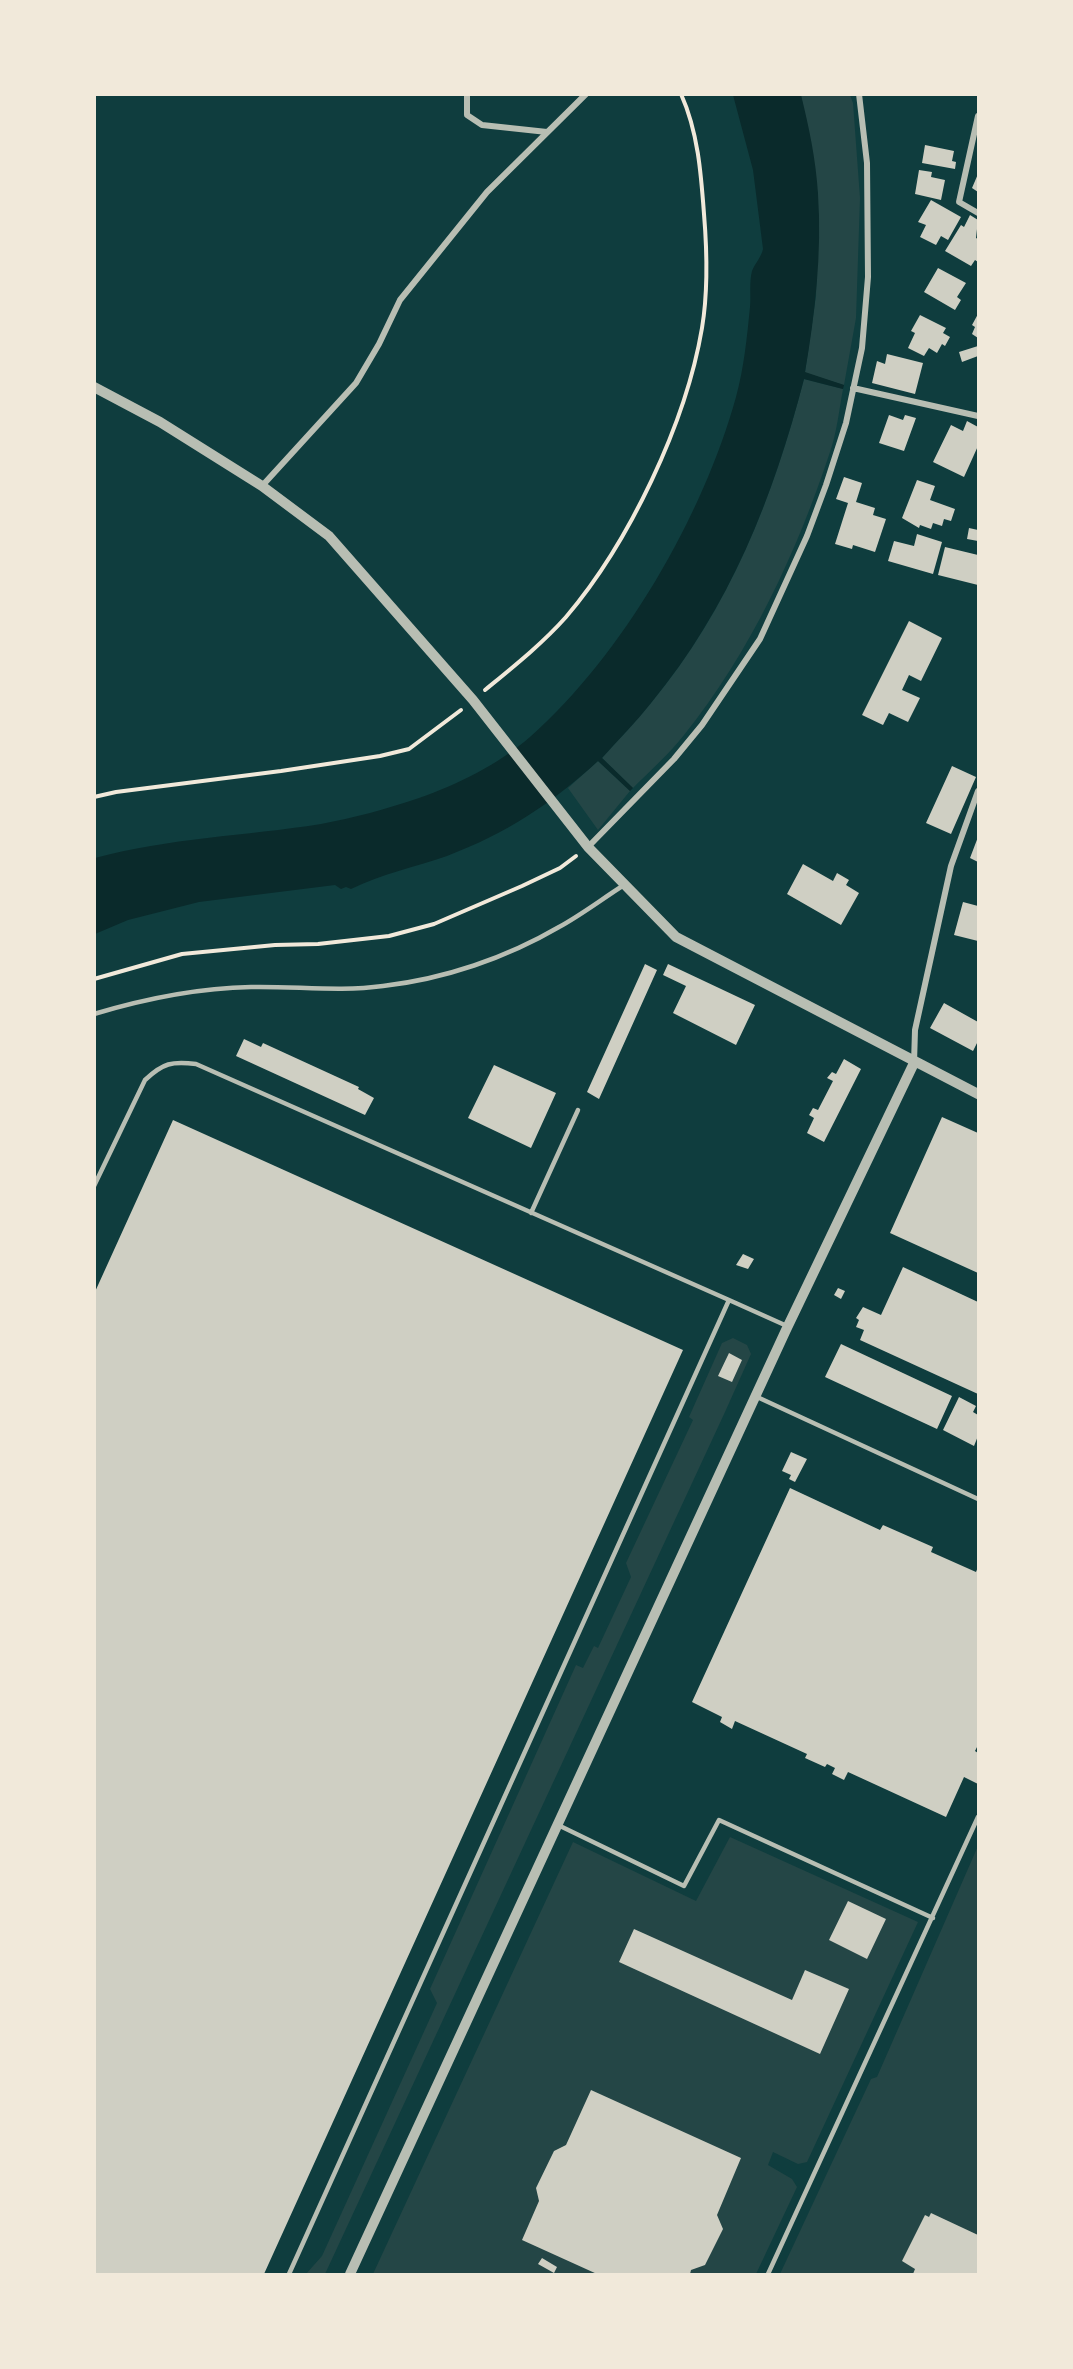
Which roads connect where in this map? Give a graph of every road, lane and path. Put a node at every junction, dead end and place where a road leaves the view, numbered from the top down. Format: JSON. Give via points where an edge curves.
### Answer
{"nodes":[{"id":1,"x":467,"y":94,"type":"edge"},
{"id":2,"x":586,"y":94,"type":"edge"},
{"id":3,"x":681,"y":94,"type":"edge"},
{"id":4,"x":859,"y":94,"type":"edge"},
{"id":5,"x":978,"y":116,"type":"edge"},
{"id":6,"x":547,"y":132,"type":"junction"},
{"id":7,"x":978,"y":213,"type":"edge"},
{"id":8,"x":94,"y":387,"type":"edge"},
{"id":9,"x":853,"y":388,"type":"junction"},
{"id":10,"x":978,"y":416,"type":"edge"},
{"id":11,"x":262,"y":486,"type":"junction"},
{"id":12,"x":473,"y":700,"type":"junction"},
{"id":13,"x":978,"y":790,"type":"edge"},
{"id":14,"x":94,"y":797,"type":"edge"},
{"id":15,"x":586,"y":844,"type":"junction"},
{"id":16,"x":624,"y":885,"type":"junction"},
{"id":17,"x":94,"y":979,"type":"edge"},
{"id":18,"x":94,"y":1014,"type":"edge"},
{"id":19,"x":914,"y":1063,"type":"junction"},
{"id":20,"x":978,"y":1095,"type":"edge"},
{"id":21,"x":578,"y":1110,"type":"dead end"},
{"id":22,"x":94,"y":1186,"type":"edge"},
{"id":23,"x":531,"y":1213,"type":"junction"},
{"id":24,"x":729,"y":1300,"type":"junction"},
{"id":25,"x":788,"y":1326,"type":"junction"},
{"id":26,"x":755,"y":1396,"type":"junction"},
{"id":27,"x":978,"y":1499,"type":"edge"},
{"id":28,"x":978,"y":1817,"type":"edge"},
{"id":29,"x":558,"y":1825,"type":"junction"},
{"id":30,"x":933,"y":1918,"type":"junction"},
{"id":31,"x":289,"y":2274,"type":"edge"},
{"id":32,"x":350,"y":2274,"type":"edge"},
{"id":33,"x":768,"y":2274,"type":"edge"}],
"edges":[{"from":1,"to":6,"type":"street","via":[[467,115],[482,125]]},
{"from":2,"to":6,"type":"street"},
{"from":3,"to":12,"type":"path","via":[[700,162],[707,247],[702,326],[684,403],[626,531],[582,595],[543,640]]},
{"from":4,"to":9,"type":"street","via":[[867,163],[868,277],[862,348]]},
{"from":5,"to":7,"type":"street","via":[[959,202]]},
{"from":6,"to":11,"type":"street","via":[[488,192],[400,300],[356,383]]},
{"from":8,"to":11,"type":"street","via":[[160,422]]},
{"from":9,"to":10,"type":"street"},
{"from":9,"to":15,"type":"street","via":[[846,423],[807,536],[760,639],[681,751]]},
{"from":11,"to":12,"type":"street","via":[[330,536]]},
{"from":12,"to":14,"type":"path","via":[[409,749]]},
{"from":12,"to":15,"type":"street"},
{"from":13,"to":19,"type":"street","via":[[951,866],[915,1030]]},
{"from":15,"to":16,"type":"street"},
{"from":15,"to":17,"type":"path","via":[[560,868],[434,924],[377,937],[182,954]]},
{"from":16,"to":18,"type":"lane","via":[[515,949],[430,979],[381,987],[247,987],[187,993]]},
{"from":16,"to":19,"type":"street","via":[[676,937]]},
{"from":19,"to":20,"type":"street"},
{"from":19,"to":25,"type":"street"},
{"from":21,"to":23,"type":"lane"},
{"from":22,"to":23,"type":"lane","via":[[145,1080],[158,1068],[176,1062],[196,1064]]},
{"from":23,"to":24,"type":"lane"},
{"from":24,"to":25,"type":"lane"},
{"from":24,"to":31,"type":"lane"},
{"from":25,"to":26,"type":"street"},
{"from":26,"to":27,"type":"lane"},
{"from":26,"to":29,"type":"street"},
{"from":28,"to":30,"type":"lane"},
{"from":29,"to":30,"type":"lane","via":[[684,1886],[719,1820]]},
{"from":29,"to":32,"type":"street"},
{"from":30,"to":33,"type":"lane"}]}
